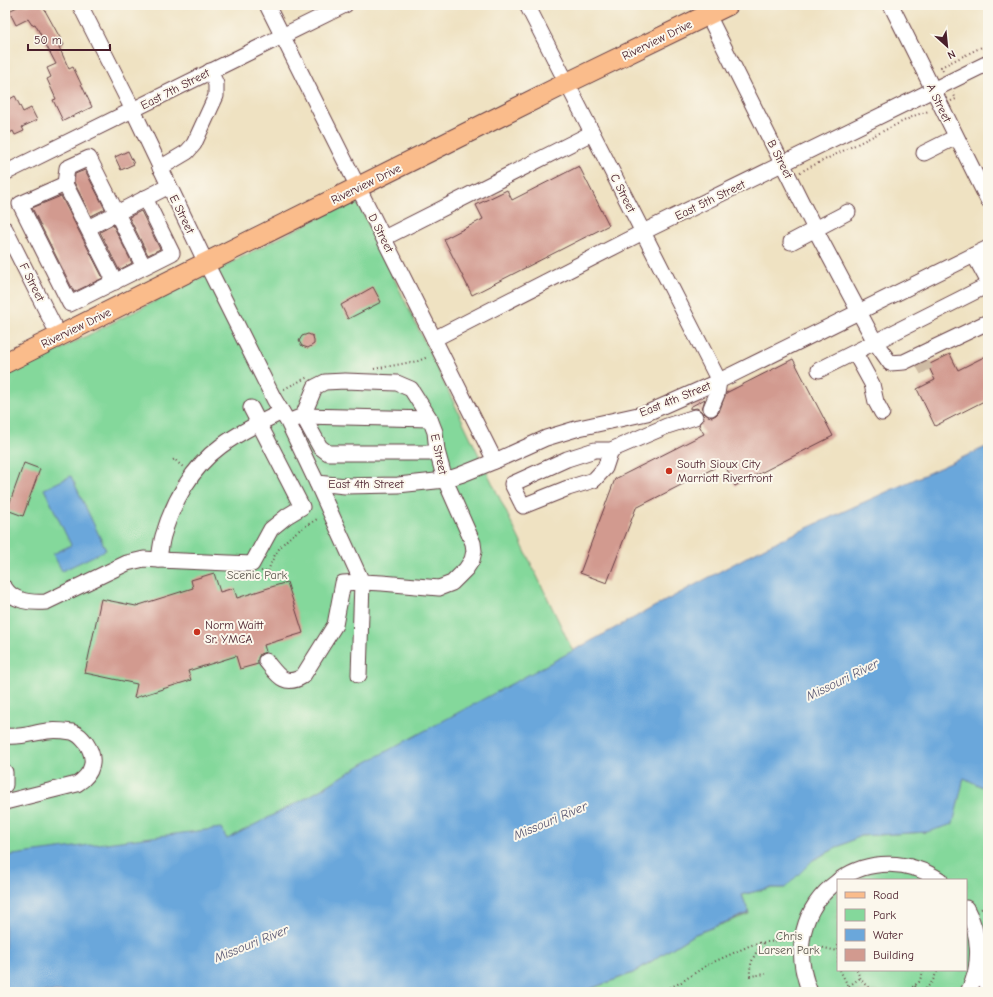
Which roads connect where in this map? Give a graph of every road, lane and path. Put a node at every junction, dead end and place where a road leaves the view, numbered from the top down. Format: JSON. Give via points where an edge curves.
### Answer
{"nodes":[{"id":1,"x":80,"y":5,"type":"edge"},
{"id":2,"x":267,"y":5,"type":"edge"},
{"id":3,"x":345,"y":5,"type":"edge"},
{"id":4,"x":527,"y":5,"type":"edge"},
{"id":5,"x":728,"y":5,"type":"edge"},
{"id":6,"x":891,"y":5,"type":"edge"},
{"id":7,"x":706,"y":10,"type":"edge"},
{"id":8,"x":282,"y":36,"type":"junction"},
{"id":9,"x":988,"y":44,"type":"edge"},
{"id":10,"x":988,"y":63,"type":"edge"},
{"id":11,"x":210,"y":71,"type":"junction"},
{"id":12,"x":944,"y":74,"type":"dead end"},
{"id":13,"x":567,"y":83,"type":"junction"},
{"id":14,"x":933,"y":91,"type":"junction"},
{"id":15,"x":953,"y":92,"type":"dead end"},
{"id":16,"x":948,"y":102,"type":"dead end"},
{"id":17,"x":133,"y":110,"type":"junction"},
{"id":18,"x":933,"y":110,"type":"dead end"},
{"id":19,"x":592,"y":133,"type":"junction"},
{"id":20,"x":956,"y":137,"type":"junction"},
{"id":21,"x":924,"y":153,"type":"dead end"},
{"id":22,"x":783,"y":164,"type":"junction"},
{"id":23,"x":160,"y":168,"type":"junction"},
{"id":24,"x":5,"y":173,"type":"edge"},
{"id":25,"x":795,"y":175,"type":"dead end"},
{"id":26,"x":65,"y":184,"type":"junction"},
{"id":27,"x":169,"y":186,"type":"junction"},
{"id":28,"x":358,"y":188,"type":"junction"},
{"id":29,"x":145,"y":198,"type":"junction"},
{"id":30,"x":988,"y":200,"type":"edge"},
{"id":31,"x":848,"y":212,"type":"dead end"},
{"id":32,"x":117,"y":213,"type":"junction"},
{"id":33,"x":88,"y":228,"type":"junction"},
{"id":34,"x":5,"y":229,"type":"edge"},
{"id":35,"x":815,"y":229,"type":"junction"},
{"id":36,"x":643,"y":232,"type":"junction"},
{"id":37,"x":384,"y":238,"type":"junction"},
{"id":38,"x":791,"y":242,"type":"dead end"},
{"id":39,"x":988,"y":248,"type":"edge"},
{"id":40,"x":974,"y":255,"type":"junction"},
{"id":41,"x":206,"y":263,"type":"junction"},
{"id":42,"x":144,"y":267,"type":"junction"},
{"id":43,"x":988,"y":281,"type":"edge"},
{"id":44,"x":115,"y":282,"type":"junction"},
{"id":45,"x":988,"y":285,"type":"edge"},
{"id":46,"x":858,"y":312,"type":"junction"},
{"id":47,"x":988,"y":322,"type":"edge"},
{"id":48,"x":59,"y":336,"type":"junction"},
{"id":49,"x":434,"y":338,"type":"junction"},
{"id":50,"x":875,"y":342,"type":"junction"},
{"id":51,"x":936,"y":346,"type":"junction"},
{"id":52,"x":855,"y":353,"type":"junction"},
{"id":53,"x":5,"y":363,"type":"edge"},
{"id":54,"x":890,"y":363,"type":"junction"},
{"id":55,"x":819,"y":370,"type":"dead end"},
{"id":56,"x":720,"y":381,"type":"junction"},
{"id":57,"x":668,"y":405,"type":"junction"},
{"id":58,"x":251,"y":408,"type":"dead end"},
{"id":59,"x":711,"y":408,"type":"dead end"},
{"id":60,"x":882,"y":413,"type":"dead end"},
{"id":61,"x":303,"y":416,"type":"junction"},
{"id":62,"x":285,"y":417,"type":"junction"},
{"id":63,"x":694,"y":417,"type":"dead end"},
{"id":64,"x":430,"y":419,"type":"junction"},
{"id":65,"x":259,"y":423,"type":"junction"},
{"id":66,"x":678,"y":423,"type":"junction"},
{"id":67,"x":611,"y":450,"type":"junction"},
{"id":68,"x":437,"y":453,"type":"junction"},
{"id":69,"x":173,"y":460,"type":"dead end"},
{"id":70,"x":495,"y":461,"type":"junction"},
{"id":71,"x":183,"y":468,"type":"dead end"},
{"id":72,"x":445,"y":480,"type":"junction"},
{"id":73,"x":317,"y":483,"type":"junction"},
{"id":74,"x":159,"y":560,"type":"junction"},
{"id":75,"x":362,"y":582,"type":"junction"},
{"id":76,"x":5,"y":588,"type":"edge"},
{"id":77,"x":266,"y":661,"type":"dead end"},
{"id":78,"x":359,"y":675,"type":"dead end"},
{"id":79,"x":5,"y":736,"type":"edge"},
{"id":80,"x":5,"y":772,"type":"edge"},
{"id":81,"x":5,"y":785,"type":"edge"},
{"id":82,"x":5,"y":802,"type":"edge"},
{"id":83,"x":840,"y":879,"type":"edge"},
{"id":84,"x":938,"y":879,"type":"edge"},
{"id":85,"x":837,"y":882,"type":"edge"},
{"id":86,"x":988,"y":906,"type":"edge"},
{"id":87,"x":971,"y":909,"type":"edge"},
{"id":88,"x":764,"y":942,"type":"junction"},
{"id":89,"x":798,"y":942,"type":"junction"},
{"id":90,"x":837,"y":951,"type":"edge"},
{"id":91,"x":977,"y":963,"type":"junction"},
{"id":92,"x":841,"y":971,"type":"edge"},
{"id":93,"x":857,"y":971,"type":"edge"},
{"id":94,"x":924,"y":971,"type":"edge"},
{"id":95,"x":938,"y":971,"type":"edge"},
{"id":96,"x":766,"y":974,"type":"dead end"},
{"id":97,"x":860,"y":978,"type":"junction"},
{"id":98,"x":988,"y":985,"type":"edge"},
{"id":99,"x":849,"y":986,"type":"junction"},
{"id":100,"x":915,"y":986,"type":"junction"},
{"id":101,"x":659,"y":992,"type":"edge"},
{"id":102,"x":810,"y":992,"type":"edge"},
{"id":103,"x":855,"y":992,"type":"edge"},
{"id":104,"x":875,"y":992,"type":"edge"},
{"id":105,"x":906,"y":992,"type":"edge"},
{"id":106,"x":921,"y":992,"type":"edge"},
{"id":107,"x":968,"y":992,"type":"edge"}],
"edges":[{"from":1,"to":17,"type":"street","name":"E Street"},
{"from":2,"to":8,"type":"street","name":"D Street"},
{"from":3,"to":8,"type":"street","name":"East 7th Street"},
{"from":4,"to":13,"type":"street","name":"C Street"},
{"from":5,"to":7,"type":"main road","name":"Riverview Drive"},
{"from":6,"to":14,"type":"street","name":"A Street"},
{"from":7,"to":13,"type":"main road","name":"Riverview Drive"},
{"from":7,"to":22,"type":"street","name":"B Street"},
{"from":8,"to":11,"type":"street","name":"East 7th Street"},
{"from":8,"to":28,"type":"street","name":"D Street"},
{"from":9,"to":12,"type":"path","via":[[941,67]]},
{"from":10,"to":14,"type":"street","name":"East 5th Street"},
{"from":11,"to":17,"type":"street","name":"East 7th Street"},
{"from":11,"to":23,"type":"street","via":[[216,84],[216,96],[194,144],[187,152]]},
{"from":13,"to":19,"type":"street","name":"C Street"},
{"from":13,"to":28,"type":"main road","name":"Riverview Drive"},
{"from":14,"to":20,"type":"street","name":"A Street"},
{"from":14,"to":22,"type":"street","name":"East 5th Street"},
{"from":15,"to":16,"type":"path","via":[[956,99]]},
{"from":17,"to":23,"type":"street","name":"E Street"},
{"from":17,"to":24,"type":"street","name":"East 7th Street"},
{"from":18,"to":25,"type":"path","via":[[916,115]]},
{"from":19,"to":36,"type":"street","name":"C Street"},
{"from":19,"to":37,"type":"street"},
{"from":20,"to":21,"type":"street"},
{"from":20,"to":30,"type":"street","name":"A Street"},
{"from":22,"to":35,"type":"street","name":"B Street"},
{"from":22,"to":36,"type":"street","name":"East 5th Street"},
{"from":23,"to":27,"type":"street","name":"E Street"},
{"from":26,"to":32,"type":"street","via":[[67,168],[89,158]]},
{"from":26,"to":33,"type":"street"},
{"from":26,"to":44,"type":"street","via":[[20,204],[70,304]]},
{"from":27,"to":29,"type":"street"},
{"from":27,"to":41,"type":"street","name":"E Street"},
{"from":28,"to":37,"type":"street","name":"D Street"},
{"from":28,"to":41,"type":"main road","name":"Riverview Drive"},
{"from":29,"to":32,"type":"street"},
{"from":29,"to":42,"type":"street","via":[[172,253]]},
{"from":31,"to":35,"type":"street"},
{"from":32,"to":33,"type":"street"},
{"from":32,"to":42,"type":"street"},
{"from":33,"to":44,"type":"street"},
{"from":34,"to":48,"type":"street","name":"F Street"},
{"from":35,"to":38,"type":"street"},
{"from":35,"to":46,"type":"street","name":"B Street"},
{"from":36,"to":49,"type":"street","name":"East 5th Street"},
{"from":36,"to":56,"type":"street","name":"C Street"},
{"from":37,"to":49,"type":"street","name":"D Street"},
{"from":39,"to":40,"type":"street","name":"East 4th Street"},
{"from":40,"to":43,"type":"street"},
{"from":40,"to":46,"type":"street","name":"East 4th Street"},
{"from":41,"to":48,"type":"main road","name":"Riverview Drive"},
{"from":41,"to":62,"type":"street","name":"E Street"},
{"from":42,"to":44,"type":"street"},
{"from":45,"to":50,"type":"street"},
{"from":46,"to":50,"type":"street","name":"B Street"},
{"from":46,"to":56,"type":"street","name":"East 4th Street"},
{"from":47,"to":51,"type":"street"},
{"from":48,"to":53,"type":"main road","name":"Riverview Drive"},
{"from":49,"to":70,"type":"street","name":"D Street"},
{"from":50,"to":52,"type":"street"},
{"from":50,"to":54,"type":"street","name":"B Street"},
{"from":51,"to":54,"type":"street","via":[[904,362]]},
{"from":51,"to":54,"type":"street","via":[[936,355],[923,364],[901,370]]},
{"from":52,"to":55,"type":"street"},
{"from":52,"to":60,"type":"street","via":[[872,384],[876,402]]},
{"from":56,"to":57,"type":"street","name":"East 4th Street"},
{"from":56,"to":59,"type":"street"},
{"from":57,"to":66,"type":"street"},
{"from":57,"to":70,"type":"street","name":"East 4th Street","via":[[647,413],[546,438]]},
{"from":58,"to":65,"type":"street"},
{"from":61,"to":62,"type":"street"},
{"from":61,"to":64,"type":"street"},
{"from":61,"to":64,"type":"street","name":"E Street","via":[[315,387],[325,382],[345,381],[397,383],[411,389]]},
{"from":61,"to":68,"type":"street","via":[[320,447],[328,453]]},
{"from":62,"to":65,"type":"street"},
{"from":62,"to":73,"type":"street","name":"E Street"},
{"from":63,"to":66,"type":"street"},
{"from":64,"to":68,"type":"street","name":"E Street","via":[[435,432]]},
{"from":65,"to":74,"type":"street","via":[[219,447],[199,467],[173,510],[163,536]]},
{"from":65,"to":74,"type":"street","via":[[302,507],[271,529],[252,564]]},
{"from":66,"to":67,"type":"street"},
{"from":67,"to":67,"type":"street","via":[[595,450],[567,459],[512,484],[523,506],[594,480],[605,468]]},
{"from":68,"to":72,"type":"street","name":"E Street"},
{"from":69,"to":71,"type":"path","via":[[175,459]]},
{"from":70,"to":72,"type":"street","name":"East 4th Street"},
{"from":72,"to":73,"type":"street","name":"East 4th Street","via":[[391,485],[345,486]]},
{"from":72,"to":75,"type":"street","name":"E Street","via":[[473,543],[472,560],[466,569],[452,583],[440,588]]},
{"from":73,"to":75,"type":"street","name":"E Street"},
{"from":74,"to":76,"type":"street","via":[[144,559],[127,563],[46,602],[32,603],[19,599],[8,593]]},
{"from":75,"to":77,"type":"street","name":"E Street","via":[[343,583],[335,624],[303,676],[289,682],[284,680]]},
{"from":75,"to":78,"type":"street"},
{"from":79,"to":82,"type":"street","via":[[14,737],[48,731],[73,733],[80,736],[89,748],[93,762],[88,775],[77,784]]},
{"from":80,"to":81,"type":"street"},
{"from":83,"to":84,"type":"street","via":[[861,869],[895,864],[914,867]]},
{"from":85,"to":89,"type":"street","via":[[822,895],[812,909]]},
{"from":86,"to":87,"type":"path"},
{"from":87,"to":91,"type":"street","via":[[977,939]]},
{"from":88,"to":89,"type":"path"},
{"from":88,"to":96,"type":"path","via":[[754,957],[750,976]]},
{"from":88,"to":101,"type":"path","via":[[748,946],[707,964],[680,983]]},
{"from":89,"to":90,"type":"path"},
{"from":89,"to":102,"type":"street","via":[[802,970]]},
{"from":91,"to":98,"type":"street"},
{"from":91,"to":107,"type":"street"},
{"from":92,"to":99,"type":"path"},
{"from":93,"to":97,"type":"path"},
{"from":94,"to":100,"type":"path"},
{"from":95,"to":106,"type":"path","via":[[932,982]]},
{"from":97,"to":99,"type":"path"},
{"from":97,"to":104,"type":"path"},
{"from":99,"to":103,"type":"path"},
{"from":100,"to":105,"type":"path"},
{"from":100,"to":106,"type":"path"}]}
